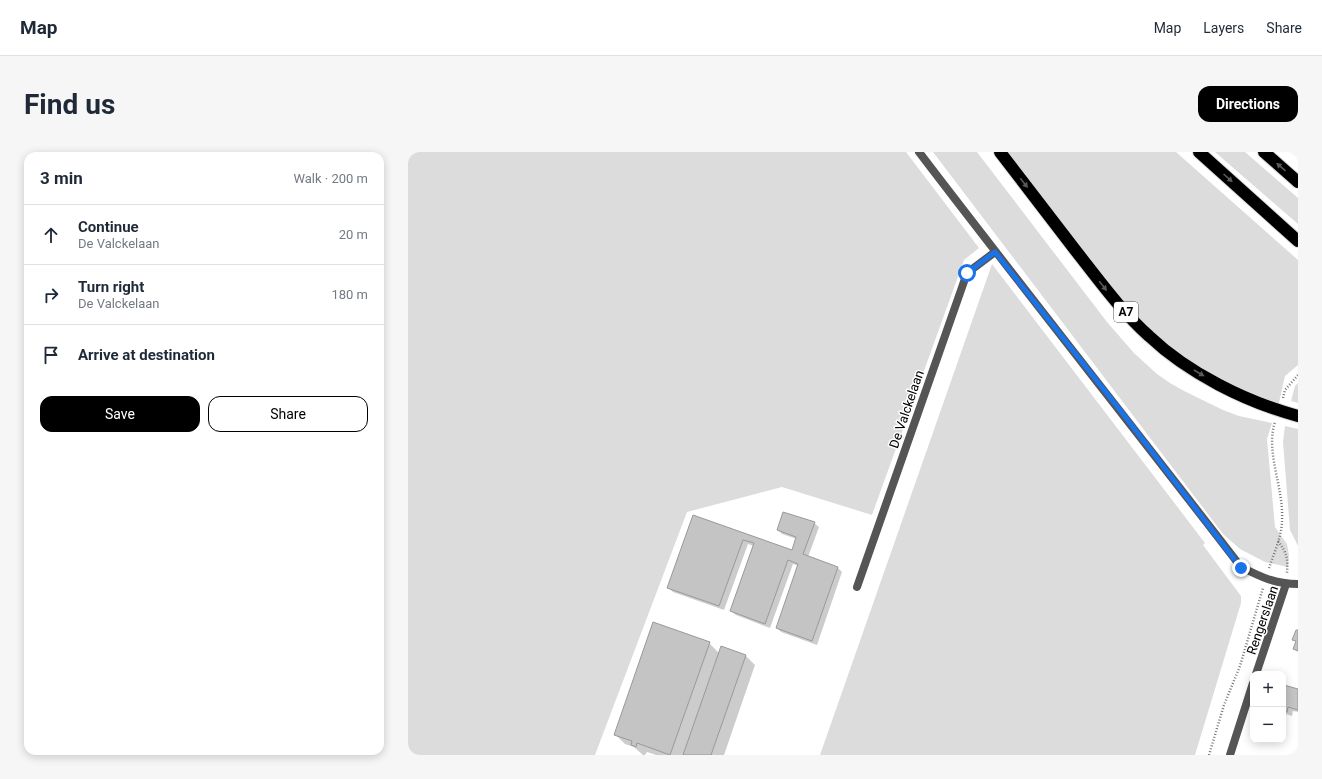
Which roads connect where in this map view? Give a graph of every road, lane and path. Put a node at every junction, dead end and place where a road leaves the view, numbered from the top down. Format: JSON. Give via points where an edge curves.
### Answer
{"nodes":[{"id":1,"x":919,"y":152,"type":"edge"},
{"id":2,"x":1000,"y":152,"type":"edge"},
{"id":3,"x":1199,"y":152,"type":"edge"},
{"id":4,"x":1264,"y":152,"type":"edge"},
{"id":5,"x":1298,"y":182,"type":"edge"},
{"id":6,"x":1298,"y":241,"type":"edge"},
{"id":7,"x":995,"y":252,"type":"junction"},
{"id":8,"x":1298,"y":375,"type":"edge"},
{"id":9,"x":1279,"y":411,"type":"junction"},
{"id":10,"x":1298,"y":416,"type":"edge"},
{"id":11,"x":1278,"y":540,"type":"junction"},
{"id":12,"x":1265,"y":580,"type":"junction"},
{"id":13,"x":1286,"y":584,"type":"junction"},
{"id":14,"x":1298,"y":584,"type":"edge"},
{"id":15,"x":857,"y":587,"type":"dead end"},
{"id":16,"x":1257,"y":671,"type":"edge"},
{"id":17,"x":1250,"y":692,"type":"edge"},
{"id":18,"x":1209,"y":755,"type":"edge"},
{"id":19,"x":1230,"y":755,"type":"edge"}],
"edges":[{"from":1,"to":7,"type":"street"},
{"from":2,"to":9,"type":"highway","number":"A7","one_way":true,"via":[[1116,302],[1149,336],[1204,376]]},
{"from":3,"to":6,"type":"highway","one_way":true},
{"from":5,"to":4,"type":"highway","one_way":true},
{"from":7,"to":12,"type":"street","via":[[1241,568]]},
{"from":7,"to":15,"type":"street","name":"De Valckelaan","via":[[967,273]]},
{"from":8,"to":9,"type":"path","via":[[1285,390]]},
{"from":9,"to":10,"type":"highway","number":"A7"},
{"from":9,"to":11,"type":"path","via":[[1272,431],[1272,447],[1282,504]]},
{"from":11,"to":12,"type":"path"},
{"from":11,"to":13,"type":"path","via":[[1288,561]]},
{"from":12,"to":13,"type":"street"},
{"from":12,"to":18,"type":"path","via":[[1240,666],[1224,705]]},
{"from":13,"to":14,"type":"street","name":"Rengerslaan"},
{"from":13,"to":16,"type":"street","name":"Rengerslaan"},
{"from":17,"to":19,"type":"street"}]}
